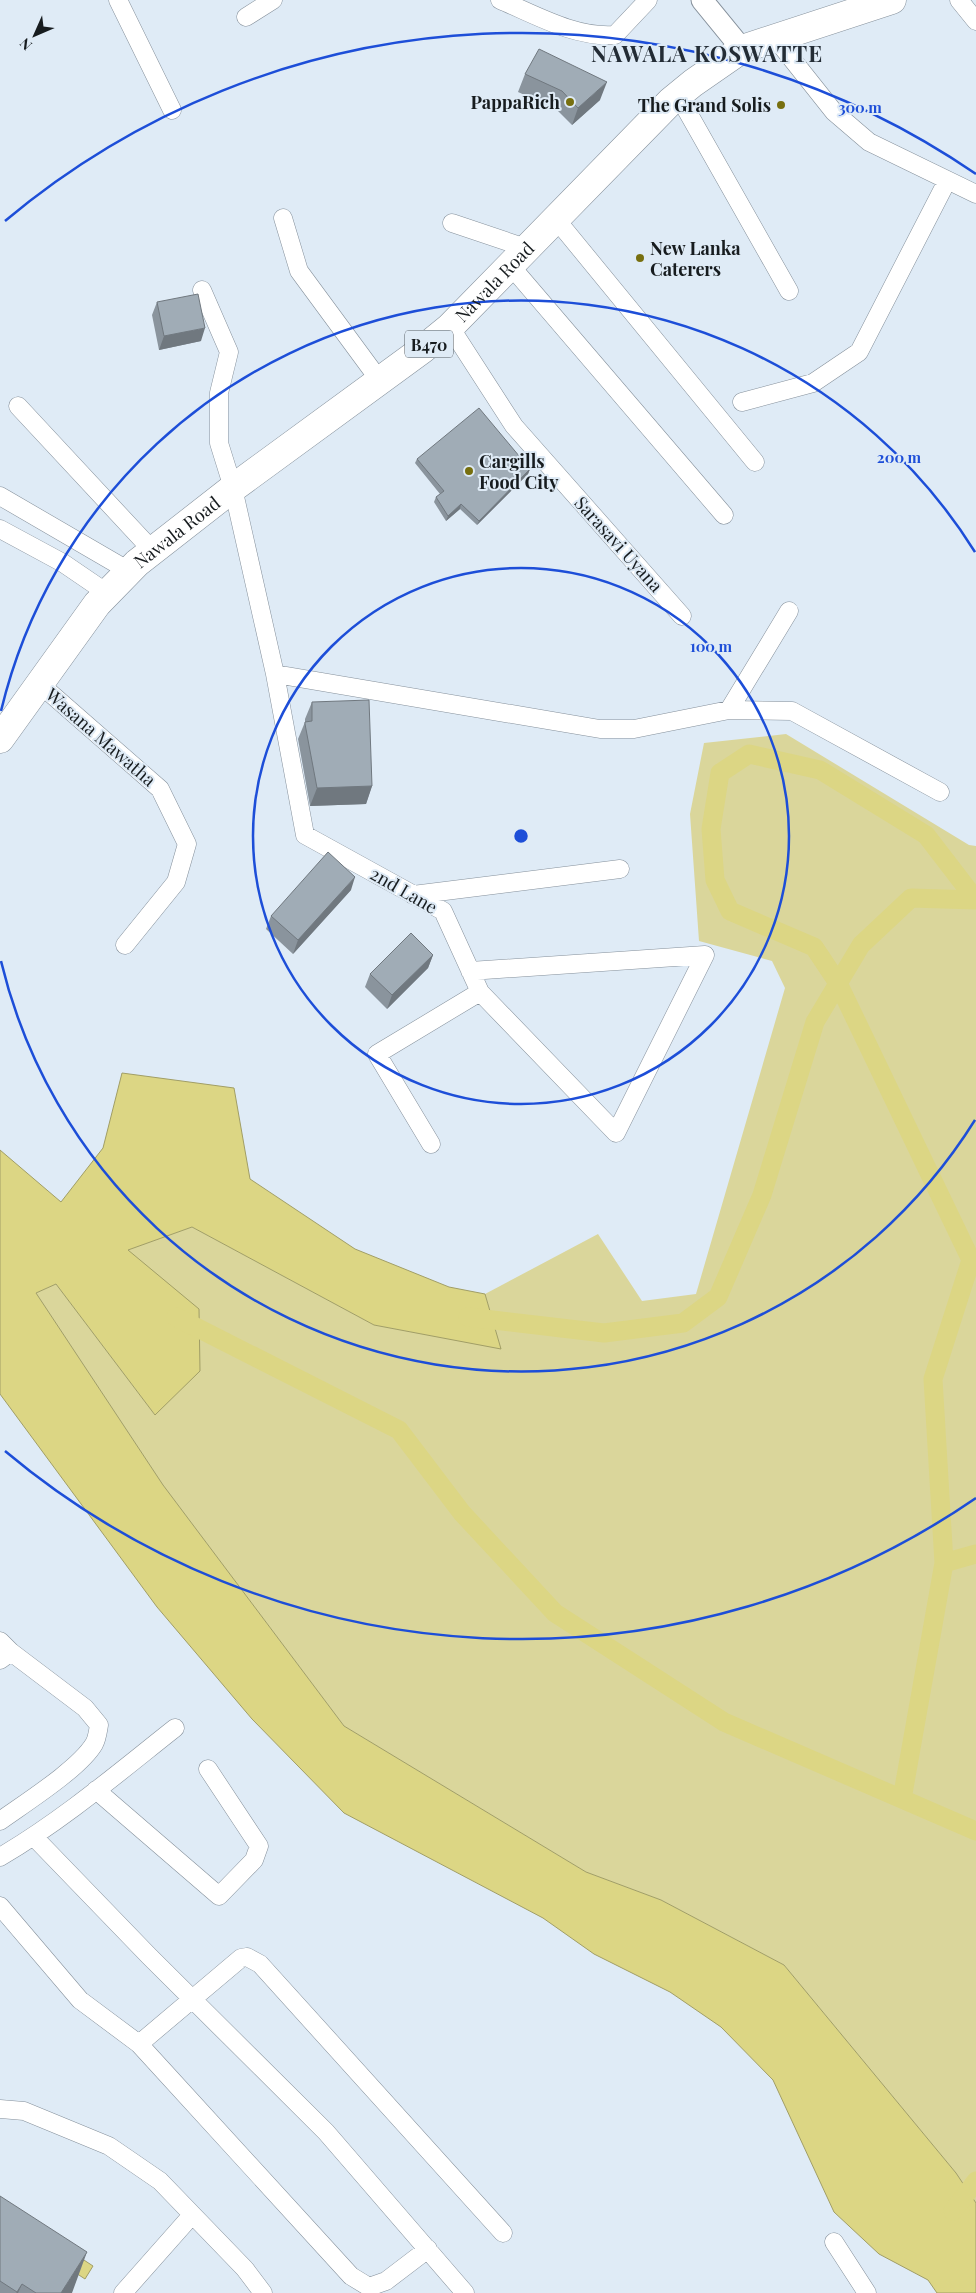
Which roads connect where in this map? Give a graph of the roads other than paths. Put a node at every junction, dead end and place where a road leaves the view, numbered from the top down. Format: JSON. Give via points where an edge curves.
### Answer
{"nodes":[{"id":1,"x":118,"y":0,"type":"edge"},
{"id":2,"x":273,"y":0,"type":"edge"},
{"id":3,"x":500,"y":0,"type":"edge"},
{"id":4,"x":648,"y":0,"type":"edge"},
{"id":5,"x":702,"y":0,"type":"edge"},
{"id":6,"x":892,"y":0,"type":"edge"},
{"id":7,"x":959,"y":0,"type":"edge"},
{"id":8,"x":246,"y":16,"type":"dead end"},
{"id":9,"x":976,"y":22,"type":"edge"},
{"id":10,"x":776,"y":38,"type":"junction"},
{"id":11,"x":742,"y":49,"type":"junction"},
{"id":12,"x":678,"y":95,"type":"junction"},
{"id":13,"x":172,"y":110,"type":"dead end"},
{"id":14,"x":947,"y":181,"type":"junction"},
{"id":15,"x":976,"y":194,"type":"edge"},
{"id":16,"x":282,"y":218,"type":"dead end"},
{"id":17,"x":555,"y":218,"type":"junction"},
{"id":18,"x":452,"y":223,"type":"dead end"},
{"id":19,"x":518,"y":256,"type":"junction"},
{"id":20,"x":202,"y":290,"type":"dead end"},
{"id":21,"x":789,"y":291,"type":"dead end"},
{"id":22,"x":450,"y":327,"type":"junction"},
{"id":23,"x":380,"y":381,"type":"junction"},
{"id":24,"x":742,"y":402,"type":"dead end"},
{"id":25,"x":18,"y":406,"type":"dead end"},
{"id":26,"x":755,"y":462,"type":"dead end"},
{"id":27,"x":233,"y":488,"type":"junction"},
{"id":28,"x":0,"y":496,"type":"edge"},
{"id":29,"x":724,"y":515,"type":"dead end"},
{"id":30,"x":0,"y":529,"type":"edge"},
{"id":31,"x":152,"y":550,"type":"junction"},
{"id":32,"x":129,"y":571,"type":"junction"},
{"id":33,"x":107,"y":593,"type":"junction"},
{"id":34,"x":788,"y":611,"type":"dead end"},
{"id":35,"x":682,"y":616,"type":"dead end"},
{"id":36,"x":276,"y":674,"type":"junction"},
{"id":37,"x":41,"y":685,"type":"junction"},
{"id":38,"x":729,"y":710,"type":"junction"},
{"id":39,"x":0,"y":740,"type":"edge"},
{"id":40,"x":940,"y":792,"type":"dead end"},
{"id":41,"x":620,"y":869,"type":"dead end"},
{"id":42,"x":413,"y":895,"type":"junction"},
{"id":43,"x":125,"y":945,"type":"dead end"},
{"id":44,"x":470,"y":971,"type":"junction"},
{"id":45,"x":480,"y":992,"type":"junction"},
{"id":46,"x":430,"y":1144,"type":"dead end"},
{"id":47,"x":4,"y":1651,"type":"edge"},
{"id":48,"x":175,"y":1728,"type":"dead end"},
{"id":49,"x":208,"y":1770,"type":"dead end"},
{"id":50,"x":96,"y":1790,"type":"junction"},
{"id":51,"x":0,"y":1821,"type":"edge"},
{"id":52,"x":34,"y":1837,"type":"junction"},
{"id":53,"x":0,"y":1857,"type":"edge"},
{"id":54,"x":0,"y":1906,"type":"edge"},
{"id":55,"x":193,"y":2000,"type":"junction"},
{"id":56,"x":139,"y":2044,"type":"junction"},
{"id":57,"x":0,"y":2109,"type":"edge"},
{"id":58,"x":192,"y":2215,"type":"junction"},
{"id":59,"x":503,"y":2234,"type":"dead end"},
{"id":60,"x":834,"y":2242,"type":"dead end"},
{"id":61,"x":428,"y":2248,"type":"junction"},
{"id":62,"x":123,"y":2293,"type":"edge"},
{"id":63,"x":263,"y":2293,"type":"edge"},
{"id":64,"x":466,"y":2293,"type":"edge"},
{"id":65,"x":867,"y":2293,"type":"edge"}],
"edges":[{"from":1,"to":13,"type":"street"},
{"from":2,"to":8,"type":"street"},
{"from":3,"to":4,"type":"street","via":[[573,30],[598,36],[615,35]]},
{"from":5,"to":11,"type":"street"},
{"from":6,"to":10,"type":"main road","name":"Nawala Road","number":"B470"},
{"from":7,"to":9,"type":"street"},
{"from":10,"to":11,"type":"main road","name":"Nawala Road","number":"B470"},
{"from":10,"to":14,"type":"street","via":[[834,112],[869,142]]},
{"from":11,"to":12,"type":"main road","name":"Nawala Road","number":"B470"},
{"from":12,"to":17,"type":"main road","name":"Nawala Road","number":"B470"},
{"from":12,"to":21,"type":"street"},
{"from":14,"to":15,"type":"street"},
{"from":14,"to":24,"type":"street","via":[[859,352],[813,383]]},
{"from":16,"to":23,"type":"street","via":[[299,271]]},
{"from":17,"to":19,"type":"main road","name":"Nawala Road","number":"B470"},
{"from":17,"to":26,"type":"street"},
{"from":18,"to":19,"type":"street"},
{"from":19,"to":22,"type":"main road","name":"Nawala Road","number":"B470"},
{"from":19,"to":29,"type":"street"},
{"from":20,"to":27,"type":"street","name":"2nd Lane","via":[[229,352],[219,393],[219,443]]},
{"from":22,"to":23,"type":"main road","name":"Nawala Road","number":"B470"},
{"from":22,"to":35,"type":"street","name":"Sarasavi Uyana","via":[[514,426]]},
{"from":23,"to":27,"type":"main road","name":"Nawala Road","number":"B470"},
{"from":25,"to":31,"type":"street"},
{"from":27,"to":31,"type":"main road","name":"Nawala Road","number":"B470"},
{"from":27,"to":36,"type":"street","name":"2nd Lane"},
{"from":28,"to":32,"type":"street"},
{"from":30,"to":33,"type":"street","via":[[64,563]]},
{"from":31,"to":32,"type":"main road","name":"Nawala Road","number":"B470"},
{"from":32,"to":33,"type":"main road","name":"Nawala Road","number":"B470"},
{"from":33,"to":37,"type":"main road","name":"Nawala Road","number":"B470"},
{"from":34,"to":38,"type":"street"},
{"from":36,"to":38,"type":"street","via":[[600,729],[634,729]]},
{"from":36,"to":42,"type":"street","name":"2nd Lane","via":[[304,835]]},
{"from":37,"to":39,"type":"main road","name":"Nawala Road","number":"B470"},
{"from":37,"to":43,"type":"street","name":"Wasana Mawatha","via":[[160,789],[186,844],[176,882]]},
{"from":38,"to":40,"type":"street","via":[[792,711]]},
{"from":41,"to":42,"type":"street"},
{"from":42,"to":44,"type":"street","name":"2nd Lane","via":[[443,911]]},
{"from":44,"to":45,"type":"street","name":"2nd Lane"},
{"from":44,"to":45,"type":"street","name":"2nd Lane","via":[[705,955],[616,1133]]},
{"from":45,"to":46,"type":"street","via":[[377,1054]]},
{"from":47,"to":51,"type":"street","via":[[85,1708],[99,1725],[95,1743],[82,1758]]},
{"from":48,"to":50,"type":"street"},
{"from":49,"to":50,"type":"street","via":[[259,1846],[254,1860],[219,1896]]},
{"from":50,"to":52,"type":"street"},
{"from":52,"to":53,"type":"street"},
{"from":52,"to":55,"type":"street"},
{"from":54,"to":56,"type":"street","via":[[80,2000]]},
{"from":55,"to":56,"type":"street"},
{"from":55,"to":59,"type":"street","via":[[241,1958],[247,1957],[260,1964]]},
{"from":55,"to":61,"type":"street","via":[[326,2132]]},
{"from":56,"to":61,"type":"street","via":[[351,2276],[369,2287],[386,2281]]},
{"from":57,"to":58,"type":"street","via":[[24,2112],[109,2146],[160,2182]]},
{"from":58,"to":62,"type":"street"},
{"from":58,"to":63,"type":"street","via":[[245,2269]]},
{"from":60,"to":65,"type":"street"},
{"from":61,"to":64,"type":"street"}]}
